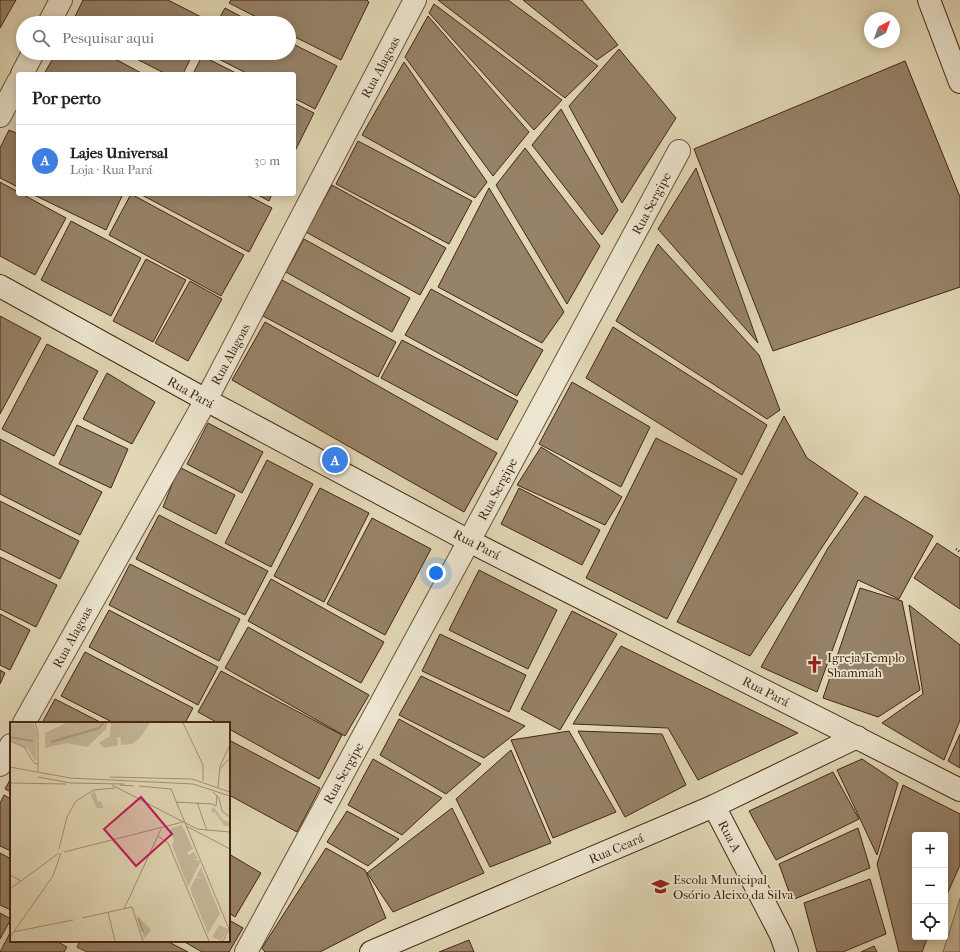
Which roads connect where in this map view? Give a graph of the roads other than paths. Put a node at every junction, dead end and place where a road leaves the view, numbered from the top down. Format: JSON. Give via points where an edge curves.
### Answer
{"nodes":[{"id":1,"x":61,"y":0,"type":"edge"},
{"id":2,"x":415,"y":0,"type":"edge"},
{"id":3,"x":929,"y":0,"type":"edge"},
{"id":4,"x":53,"y":16,"type":"edge"},
{"id":5,"x":29,"y":60,"type":"edge"},
{"id":6,"x":23,"y":72,"type":"edge"},
{"id":7,"x":960,"y":82,"type":"edge"},
{"id":8,"x":16,"y":86,"type":"edge"},
{"id":9,"x":0,"y":116,"type":"edge"},
{"id":10,"x":679,"y":151,"type":"dead end"},
{"id":11,"x":0,"y":286,"type":"edge"},
{"id":12,"x":206,"y":400,"type":"junction"},
{"id":13,"x":469,"y":541,"type":"junction"},
{"id":14,"x":25,"y":722,"type":"edge"},
{"id":15,"x":857,"y":737,"type":"junction"},
{"id":16,"x":10,"y":747,"type":"edge"},
{"id":17,"x":0,"y":765,"type":"edge"},
{"id":18,"x":960,"y":790,"type":"edge"},
{"id":19,"x":714,"y":806,"type":"junction"},
{"id":20,"x":246,"y":952,"type":"edge"},
{"id":21,"x":372,"y":952,"type":"edge"},
{"id":22,"x":787,"y":952,"type":"edge"}],
"edges":[{"from":1,"to":4,"type":"street"},
{"from":2,"to":12,"type":"street","name":"Rua Alagoas"},
{"from":3,"to":7,"type":"street"},
{"from":5,"to":6,"type":"street"},
{"from":8,"to":9,"type":"street"},
{"from":10,"to":13,"type":"street","name":"Rua Sergipe"},
{"from":11,"to":12,"type":"street","name":"Rua Pará"},
{"from":12,"to":13,"type":"street","name":"Rua Pará"},
{"from":12,"to":14,"type":"street","name":"Rua Alagoas"},
{"from":13,"to":15,"type":"street","name":"Rua Pará"},
{"from":13,"to":20,"type":"street","name":"Rua Sergipe"},
{"from":15,"to":18,"type":"street","name":"Rua Pará"},
{"from":15,"to":19,"type":"street","name":"Rua Ceará"},
{"from":16,"to":17,"type":"street"},
{"from":19,"to":21,"type":"street","name":"Rua Ceará"},
{"from":19,"to":22,"type":"street","name":"Rua A","via":[[781,935]]}]}
